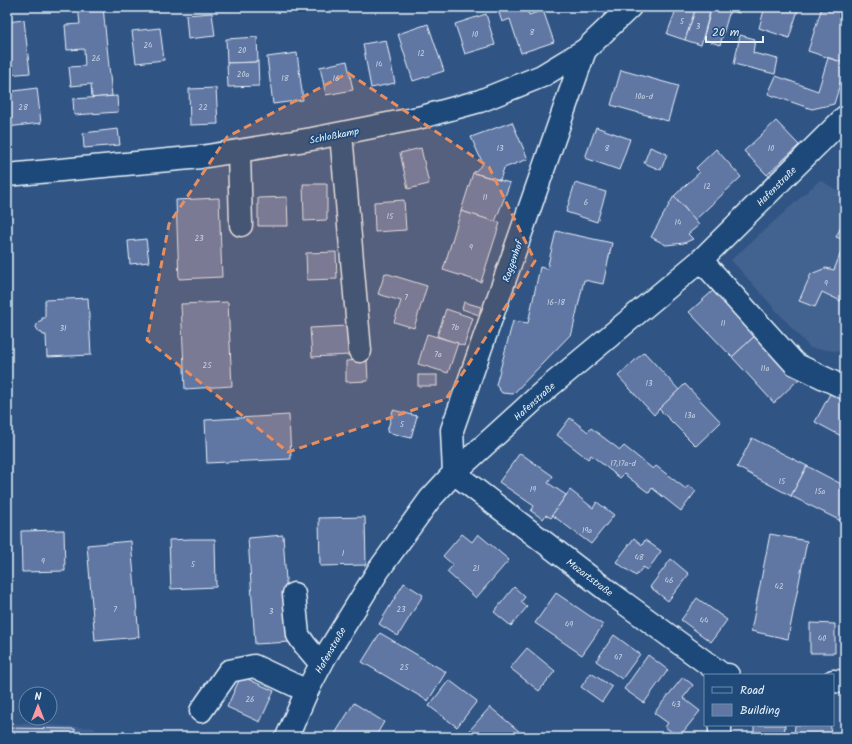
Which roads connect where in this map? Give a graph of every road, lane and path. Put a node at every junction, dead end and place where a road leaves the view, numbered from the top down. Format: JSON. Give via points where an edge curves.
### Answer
{"nodes":[{"id":1,"x":630,"y":7,"type":"edge"},
{"id":2,"x":585,"y":50,"type":"junction"},
{"id":3,"x":845,"y":117,"type":"edge"},
{"id":4,"x":341,"y":134,"type":"junction"},
{"id":5,"x":239,"y":152,"type":"junction"},
{"id":6,"x":7,"y":175,"type":"edge"},
{"id":7,"x":241,"y":225,"type":"dead end"},
{"id":8,"x":701,"y":260,"type":"junction"},
{"id":9,"x":360,"y":351,"type":"dead end"},
{"id":10,"x":845,"y":388,"type":"edge"},
{"id":11,"x":454,"y":473,"type":"junction"},
{"id":12,"x":294,"y":594,"type":"dead end"},
{"id":13,"x":321,"y":664,"type":"junction"},
{"id":14,"x":722,"y":674,"type":"edge"},
{"id":15,"x":834,"y":681,"type":"edge"},
{"id":16,"x":845,"y":682,"type":"edge"},
{"id":17,"x":307,"y":692,"type":"junction"},
{"id":18,"x":201,"y":711,"type":"dead end"},
{"id":19,"x":720,"y":726,"type":"edge"},
{"id":20,"x":287,"y":737,"type":"edge"},
{"id":21,"x":720,"y":737,"type":"edge"}],
"edges":[{"from":1,"to":2,"type":"street","name":"Schloßkamp"},
{"from":2,"to":4,"type":"street","name":"Schloßkamp","via":[[542,76],[480,101],[418,118]]},
{"from":2,"to":11,"type":"street","name":"Roggenhof","via":[[452,430]]},
{"from":3,"to":8,"type":"street","name":"Hafenstraße"},
{"from":4,"to":5,"type":"street","name":"Schloßkamp"},
{"from":4,"to":9,"type":"street"},
{"from":5,"to":6,"type":"street","name":"Schloßkamp"},
{"from":5,"to":7,"type":"street"},
{"from":8,"to":10,"type":"street","via":[[795,364]]},
{"from":8,"to":11,"type":"street","name":"Hafenstraße","via":[[544,391]]},
{"from":11,"to":13,"type":"street","name":"Hafenstraße","via":[[430,499],[378,571]]},
{"from":11,"to":14,"type":"street","name":"Mozartstraße"},
{"from":12,"to":13,"type":"street","via":[[298,635]]},
{"from":13,"to":17,"type":"street","name":"Hafenstraße"},
{"from":15,"to":16,"type":"street"},
{"from":17,"to":18,"type":"street","via":[[254,666],[229,671]]},
{"from":17,"to":20,"type":"street","name":"Hafenstraße"},
{"from":19,"to":21,"type":"street"}]}
